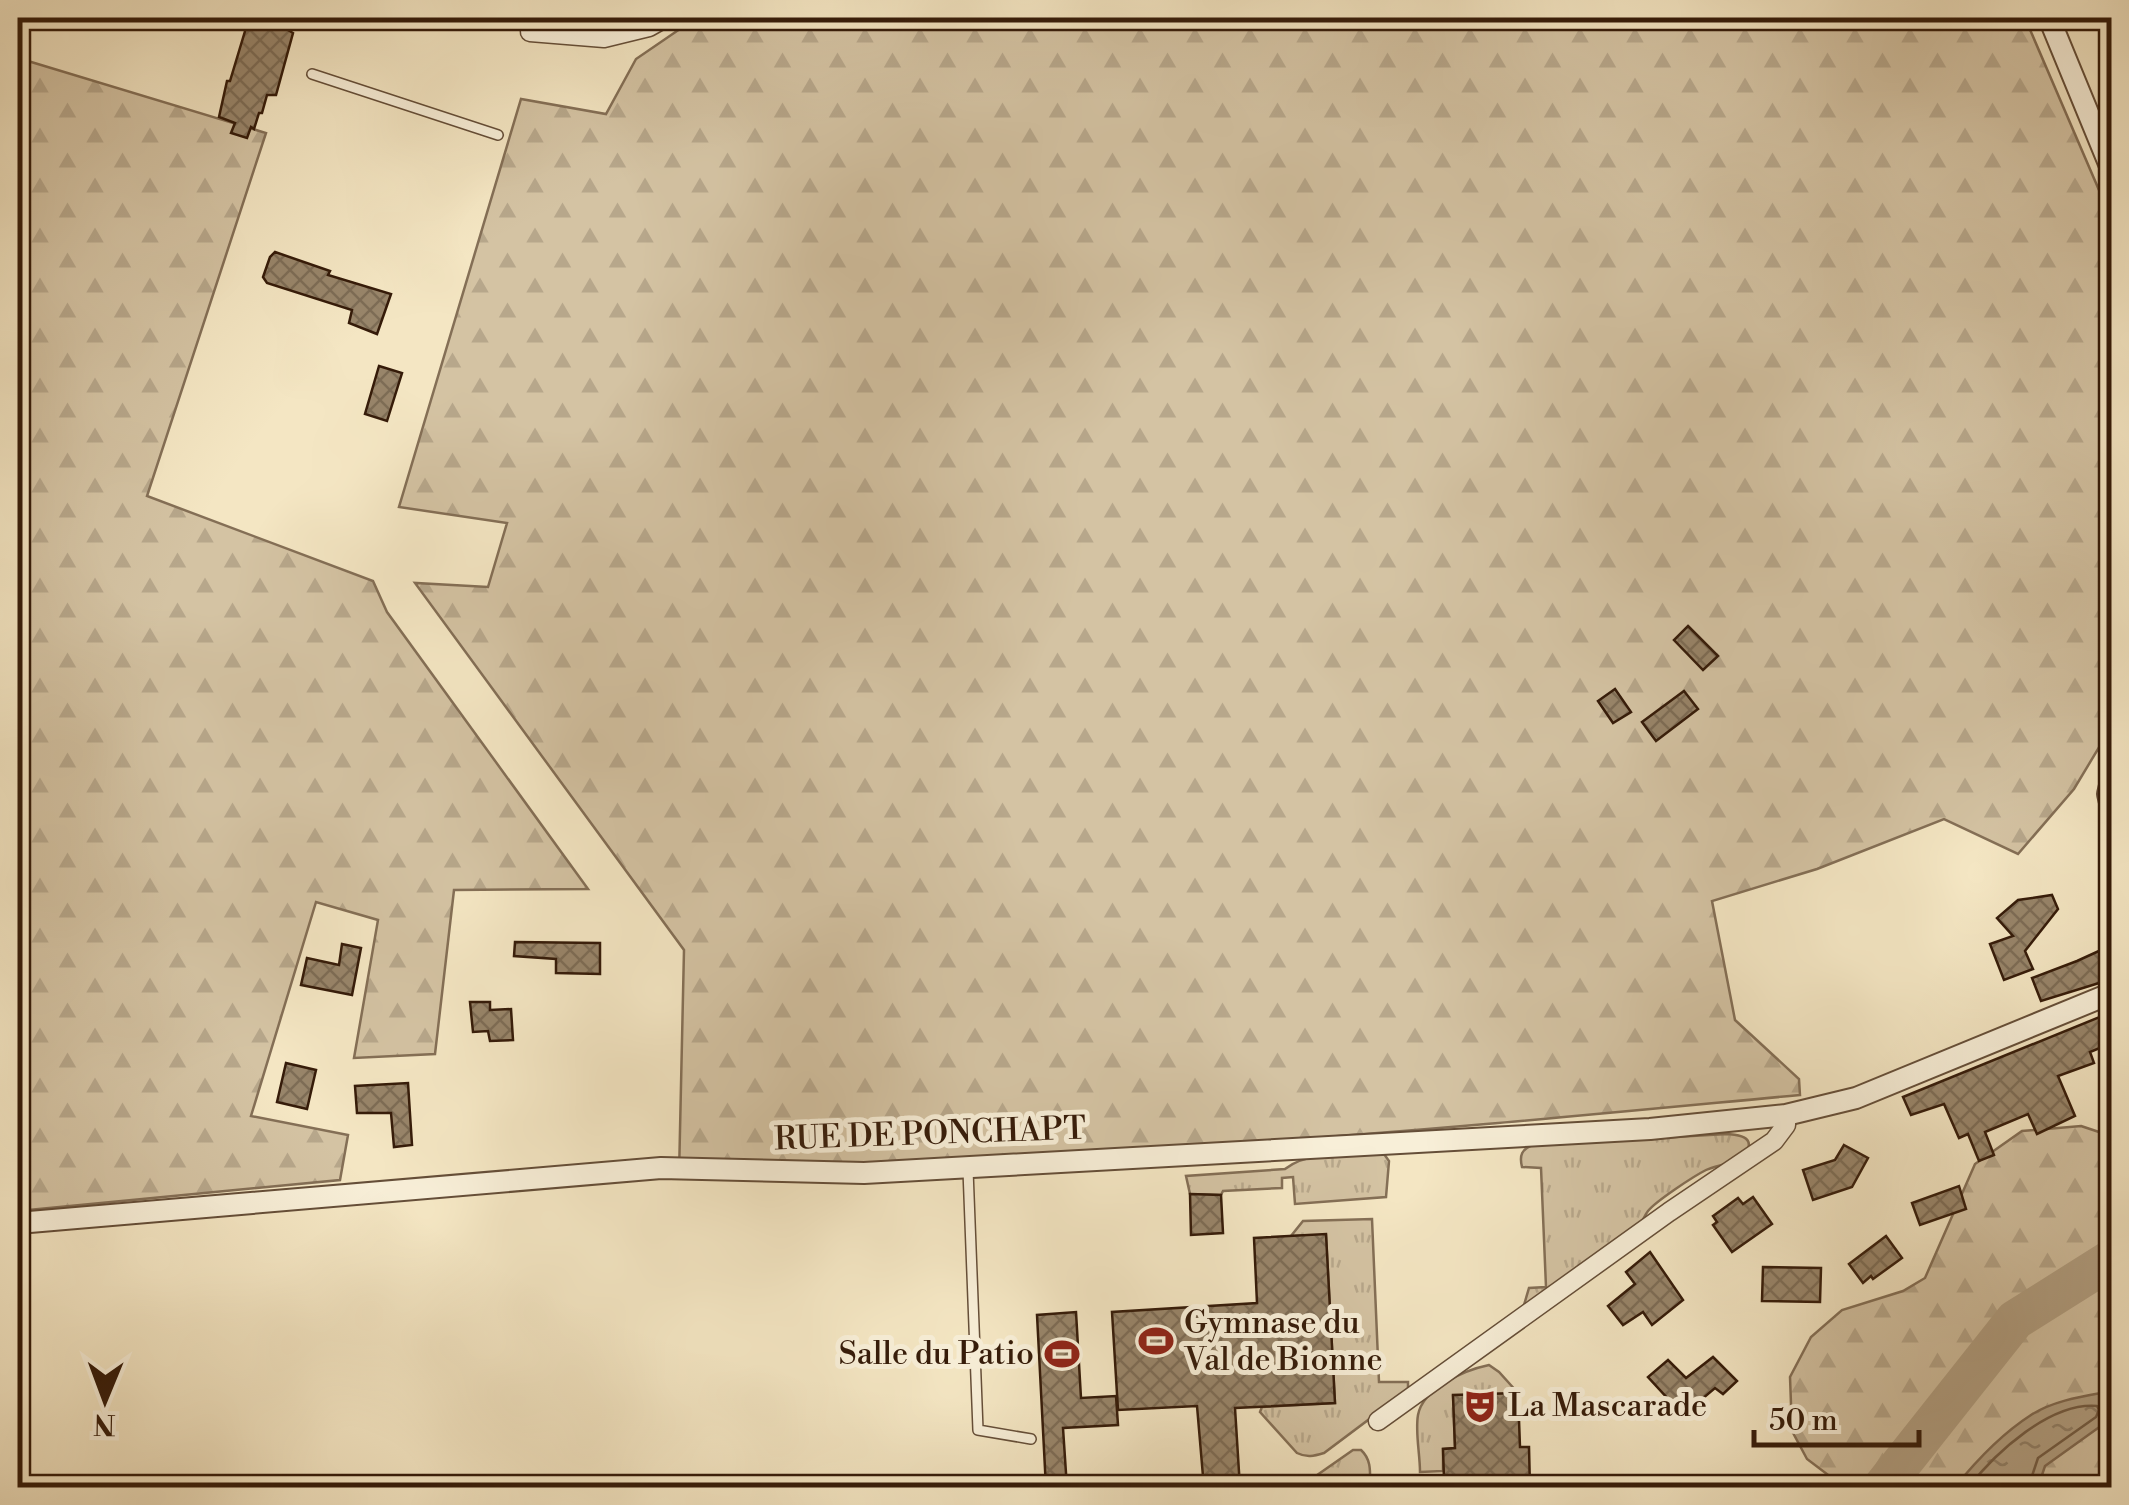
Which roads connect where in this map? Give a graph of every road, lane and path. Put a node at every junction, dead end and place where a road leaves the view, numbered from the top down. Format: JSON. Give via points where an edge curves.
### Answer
{"nodes":[{"id":1,"x":664,"y":18,"type":"edge"},
{"id":2,"x":2049,"y":18,"type":"edge"},
{"id":3,"x":532,"y":24,"type":"edge"},
{"id":4,"x":312,"y":74,"type":"dead end"},
{"id":5,"x":498,"y":135,"type":"dead end"},
{"id":6,"x":2112,"y":172,"type":"edge"},
{"id":7,"x":2112,"y":994,"type":"edge"},
{"id":8,"x":1786,"y":1115,"type":"junction"},
{"id":9,"x":968,"y":1167,"type":"junction"},
{"id":10,"x":18,"y":1223,"type":"edge"},
{"id":11,"x":1378,"y":1421,"type":"dead end"},
{"id":12,"x":1031,"y":1440,"type":"dead end"}],
"edges":[{"from":1,"to":3,"type":"street","via":[[604,38]]},
{"from":2,"to":6,"type":"street"},
{"from":4,"to":5,"type":"lane"},
{"from":7,"to":8,"type":"street","name":"RUE DE PONCHAPT","via":[[1856,1098]]},
{"from":8,"to":9,"type":"street","name":"RUE DE PONCHAPT"},
{"from":8,"to":11,"type":"street","via":[[1774,1141]]},
{"from":9,"to":10,"type":"street","name":"RUE DE PONCHAPT","via":[[864,1173],[661,1168]]},
{"from":9,"to":12,"type":"lane","via":[[978,1430]]}]}
